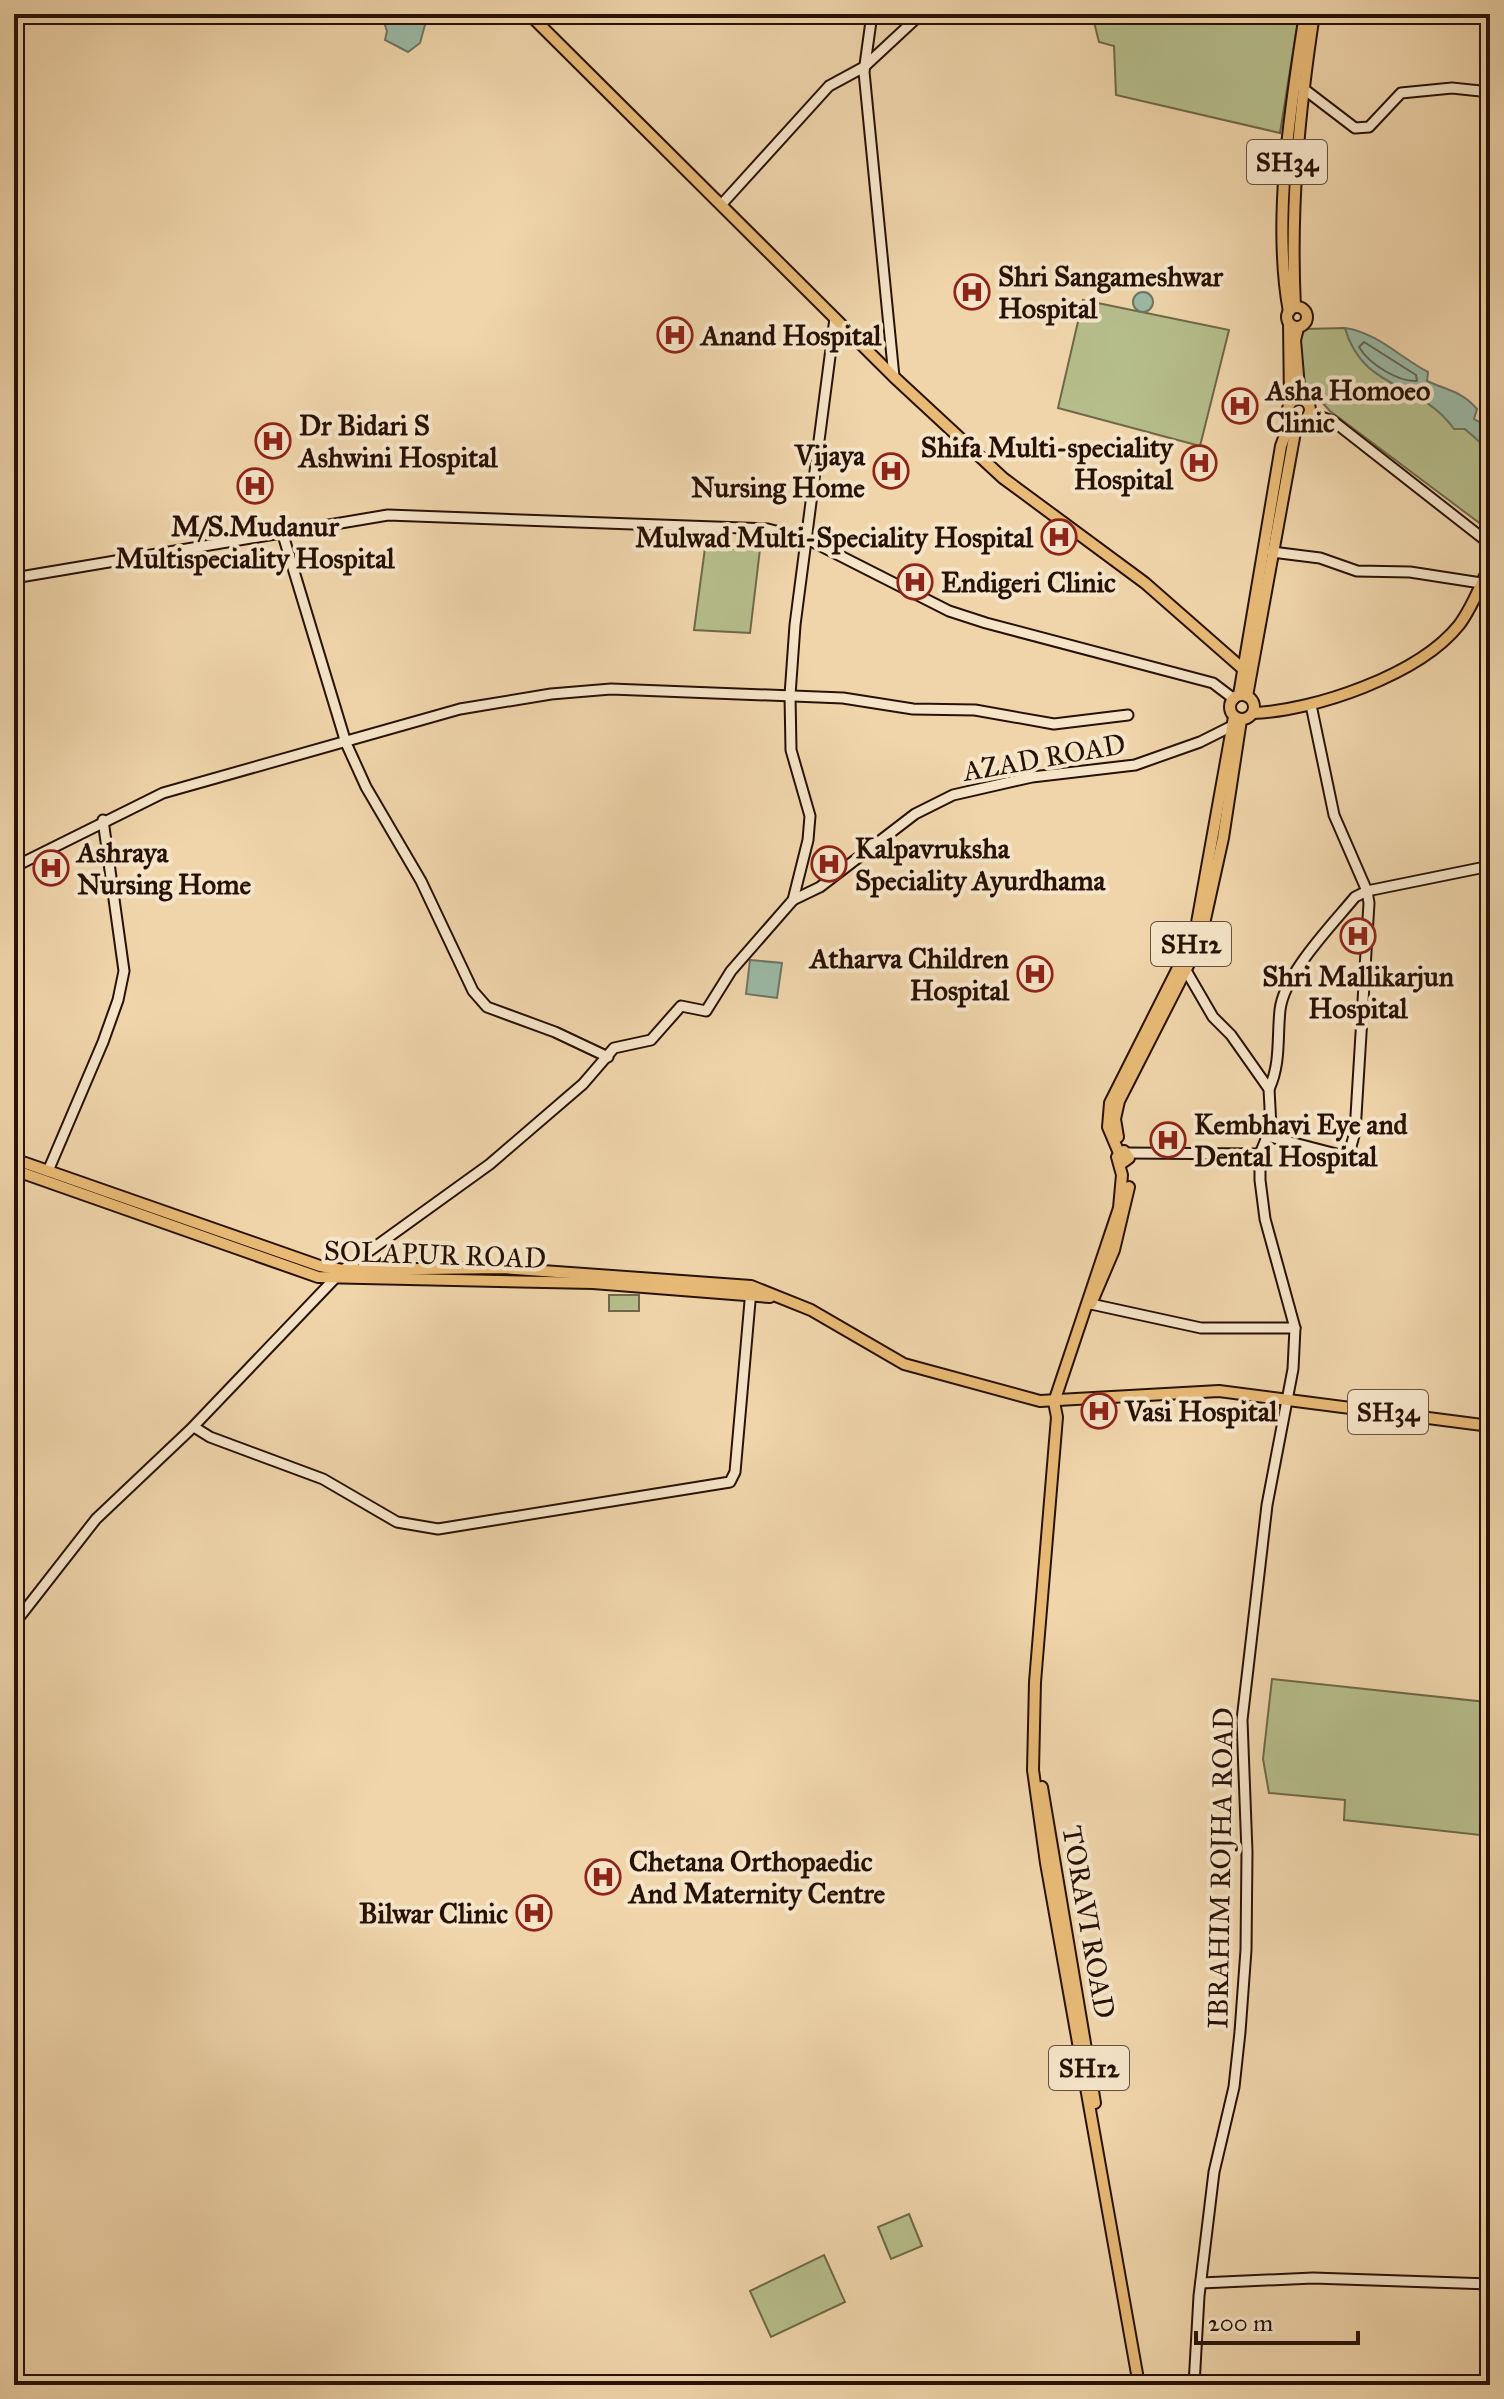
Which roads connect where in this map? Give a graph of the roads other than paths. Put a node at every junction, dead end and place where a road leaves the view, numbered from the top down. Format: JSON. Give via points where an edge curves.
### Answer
{"nodes":[{"id":1,"x":529,"y":14,"type":"edge"},
{"id":2,"x":872,"y":14,"type":"edge"},
{"id":3,"x":921,"y":14,"type":"edge"},
{"id":4,"x":1305,"y":14,"type":"edge"},
{"id":5,"x":1314,"y":14,"type":"edge"},
{"id":6,"x":864,"y":67,"type":"junction"},
{"id":7,"x":1298,"y":85,"type":"junction"},
{"id":8,"x":1490,"y":92,"type":"edge"},
{"id":9,"x":721,"y":205,"type":"junction"},
{"id":10,"x":835,"y":318,"type":"junction"},
{"id":11,"x":894,"y":377,"type":"junction"},
{"id":12,"x":1295,"y":400,"type":"junction"},
{"id":13,"x":1309,"y":413,"type":"junction"},
{"id":14,"x":1294,"y":420,"type":"junction"},
{"id":15,"x":283,"y":535,"type":"junction"},
{"id":16,"x":807,"y":539,"type":"junction"},
{"id":17,"x":1490,"y":544,"type":"edge"},
{"id":18,"x":1272,"y":552,"type":"junction"},
{"id":19,"x":1490,"y":565,"type":"edge"},
{"id":20,"x":14,"y":578,"type":"edge"},
{"id":21,"x":1481,"y":583,"type":"junction"},
{"id":22,"x":1243,"y":669,"type":"junction"},
{"id":23,"x":790,"y":695,"type":"junction"},
{"id":24,"x":1240,"y":697,"type":"junction"},
{"id":25,"x":1311,"y":705,"type":"junction"},
{"id":26,"x":1253,"y":713,"type":"junction"},
{"id":27,"x":1128,"y":715,"type":"dead end"},
{"id":28,"x":1236,"y":721,"type":"junction"},
{"id":29,"x":346,"y":743,"type":"junction"},
{"id":30,"x":103,"y":820,"type":"junction"},
{"id":31,"x":1490,"y":866,"type":"edge"},
{"id":32,"x":14,"y":867,"type":"edge"},
{"id":33,"x":1367,"y":891,"type":"junction"},
{"id":34,"x":793,"y":900,"type":"junction"},
{"id":35,"x":1185,"y":968,"type":"junction"},
{"id":36,"x":608,"y":1057,"type":"junction"},
{"id":37,"x":1269,"y":1089,"type":"junction"},
{"id":38,"x":1267,"y":1136,"type":"junction"},
{"id":39,"x":1260,"y":1154,"type":"junction"},
{"id":40,"x":1124,"y":1156,"type":"junction"},
{"id":41,"x":14,"y":1159,"type":"edge"},
{"id":42,"x":14,"y":1170,"type":"edge"},
{"id":43,"x":48,"y":1171,"type":"junction"},
{"id":44,"x":343,"y":1270,"type":"junction"},
{"id":45,"x":334,"y":1279,"type":"junction"},
{"id":46,"x":751,"y":1286,"type":"junction"},
{"id":47,"x":776,"y":1297,"type":"junction"},
{"id":48,"x":750,"y":1298,"type":"junction"},
{"id":49,"x":1091,"y":1304,"type":"junction"},
{"id":50,"x":1295,"y":1328,"type":"junction"},
{"id":51,"x":1287,"y":1400,"type":"junction"},
{"id":52,"x":1058,"y":1401,"type":"junction"},
{"id":53,"x":1490,"y":1426,"type":"edge"},
{"id":54,"x":194,"y":1427,"type":"junction"},
{"id":55,"x":14,"y":1624,"type":"edge"},
{"id":56,"x":1033,"y":1751,"type":"junction"},
{"id":57,"x":1201,"y":2283,"type":"junction"},
{"id":58,"x":1490,"y":2284,"type":"edge"},
{"id":59,"x":1139,"y":2385,"type":"edge"},
{"id":60,"x":1146,"y":2385,"type":"edge"},
{"id":61,"x":1194,"y":2385,"type":"edge"}],
"edges":[{"from":1,"to":9,"type":"main road"},
{"from":2,"to":6,"type":"street"},
{"from":3,"to":6,"type":"street"},
{"from":4,"to":7,"type":"main road","number":"SH34"},
{"from":5,"to":7,"type":"main road","number":"SH34"},
{"from":6,"to":9,"type":"street","via":[[829,86]]},
{"from":6,"to":11,"type":"street"},
{"from":7,"to":8,"type":"street","via":[[1355,128],[1369,127],[1401,93],[1452,88]]},
{"from":7,"to":12,"type":"main road","number":"SH34","via":[[1287,145],[1284,259],[1293,317]]},
{"from":9,"to":10,"type":"main road"},
{"from":10,"to":11,"type":"main road"},
{"from":10,"to":16,"type":"street"},
{"from":11,"to":22,"type":"main road","via":[[1003,478],[1145,583]]},
{"from":12,"to":13,"type":"main road","via":[[1309,406]]},
{"from":12,"to":14,"type":"main road","number":"SH34","via":[[1287,408]]},
{"from":13,"to":14,"type":"main road"},
{"from":13,"to":17,"type":"street","via":[[1333,421]]},
{"from":14,"to":18,"type":"main road","number":"SH34"},
{"from":14,"to":22,"type":"main road","number":"SH34","via":[[1281,446]]},
{"from":15,"to":16,"type":"street","via":[[388,515],[747,527]]},
{"from":15,"to":20,"type":"street"},
{"from":15,"to":29,"type":"street"},
{"from":16,"to":23,"type":"street"},
{"from":16,"to":24,"type":"street","via":[[949,611],[1213,683]]},
{"from":18,"to":21,"type":"street","via":[[1320,558],[1357,571],[1410,572]]},
{"from":18,"to":24,"type":"main road","number":"SH34"},
{"from":19,"to":21,"type":"main road"},
{"from":21,"to":25,"type":"main road","via":[[1460,624],[1425,654],[1393,673]]},
{"from":22,"to":24,"type":"main road","number":"SH34"},
{"from":23,"to":27,"type":"street","via":[[913,709],[975,710],[1054,724]]},
{"from":23,"to":29,"type":"street","via":[[607,689],[460,709]]},
{"from":23,"to":34,"type":"street","via":[[792,758],[811,825]]},
{"from":24,"to":26,"type":"main road","number":"SH34","via":[[1254,704]]},
{"from":24,"to":28,"type":"main road","number":"SH34","via":[[1230,708]]},
{"from":25,"to":26,"type":"main road"},
{"from":25,"to":33,"type":"street","via":[[1334,815]]},
{"from":26,"to":28,"type":"main road"},
{"from":28,"to":34,"type":"street","name":"AZAD ROAD","via":[[1200,742],[1135,765],[1032,777],[953,795],[915,814],[820,887]]},
{"from":28,"to":35,"type":"main road","number":"SH12"},
{"from":29,"to":30,"type":"street","via":[[163,793]]},
{"from":29,"to":36,"type":"street","via":[[479,1000]]},
{"from":30,"to":32,"type":"street"},
{"from":30,"to":43,"type":"street","via":[[124,971],[103,1042]]},
{"from":31,"to":33,"type":"street"},
{"from":33,"to":37,"type":"street","via":[[1355,897],[1289,982]]},
{"from":33,"to":38,"type":"street","via":[[1355,1132],[1348,1157]]},
{"from":34,"to":36,"type":"street","via":[[731,971],[706,1011],[681,1006],[651,1040],[620,1045]]},
{"from":35,"to":37,"type":"street","via":[[1213,1017]]},
{"from":35,"to":40,"type":"main road","number":"SH12","via":[[1110,1103],[1108,1127]]},
{"from":36,"to":44,"type":"street","via":[[490,1164]]},
{"from":37,"to":38,"type":"street"},
{"from":38,"to":39,"type":"street"},
{"from":39,"to":40,"type":"street"},
{"from":39,"to":50,"type":"street","via":[[1265,1219]]},
{"from":40,"to":49,"type":"main road","number":"SH12","via":[[1128,1203]]},
{"from":40,"to":52,"type":"main road","number":"SH12","via":[[1119,1208]]},
{"from":41,"to":43,"type":"main road","name":"SOLAPUR ROAD"},
{"from":42,"to":45,"type":"main road","name":"SOLAPUR ROAD","via":[[292,1270]]},
{"from":43,"to":44,"type":"main road","name":"SOLAPUR ROAD","via":[[295,1260]]},
{"from":44,"to":45,"type":"street"},
{"from":44,"to":46,"type":"main road","name":"SOLAPUR ROAD","via":[[502,1268]]},
{"from":45,"to":48,"type":"main road","name":"SOLAPUR ROAD","via":[[593,1283]]},
{"from":45,"to":54,"type":"street"},
{"from":46,"to":47,"type":"main road","name":"SOLAPUR ROAD"},
{"from":46,"to":48,"type":"street"},
{"from":47,"to":48,"type":"main road","name":"SOLAPUR ROAD"},
{"from":47,"to":52,"type":"main road","name":"SOLAPUR ROAD","via":[[811,1310],[927,1373]]},
{"from":48,"to":54,"type":"street","via":[[730,1482],[438,1529],[397,1522],[323,1479]]},
{"from":49,"to":50,"type":"street","via":[[1201,1328]]},
{"from":49,"to":52,"type":"main road","number":"SH12"},
{"from":50,"to":51,"type":"street","name":"IBRAHIM ROJHA ROAD"},
{"from":51,"to":52,"type":"main road","number":"SH34","via":[[1195,1390]]},
{"from":51,"to":53,"type":"main road","number":"SH34"},
{"from":51,"to":57,"type":"street","name":"IBRAHIM ROJHA ROAD","via":[[1267,1505],[1242,1720],[1247,1852],[1240,2032],[1234,2087],[1214,2172]]},
{"from":52,"to":56,"type":"main road","name":"TORAVI ROAD","number":"SH12"},
{"from":54,"to":55,"type":"street","via":[[96,1519]]},
{"from":56,"to":59,"type":"main road","name":"TORAVI ROAD","number":"SH12","via":[[1046,1863]]},
{"from":56,"to":60,"type":"main road","name":"TORAVI ROAD","number":"SH12"},
{"from":57,"to":58,"type":"street","via":[[1313,2278]]},
{"from":57,"to":61,"type":"street","name":"IBRAHIM ROJHA ROAD"}]}
